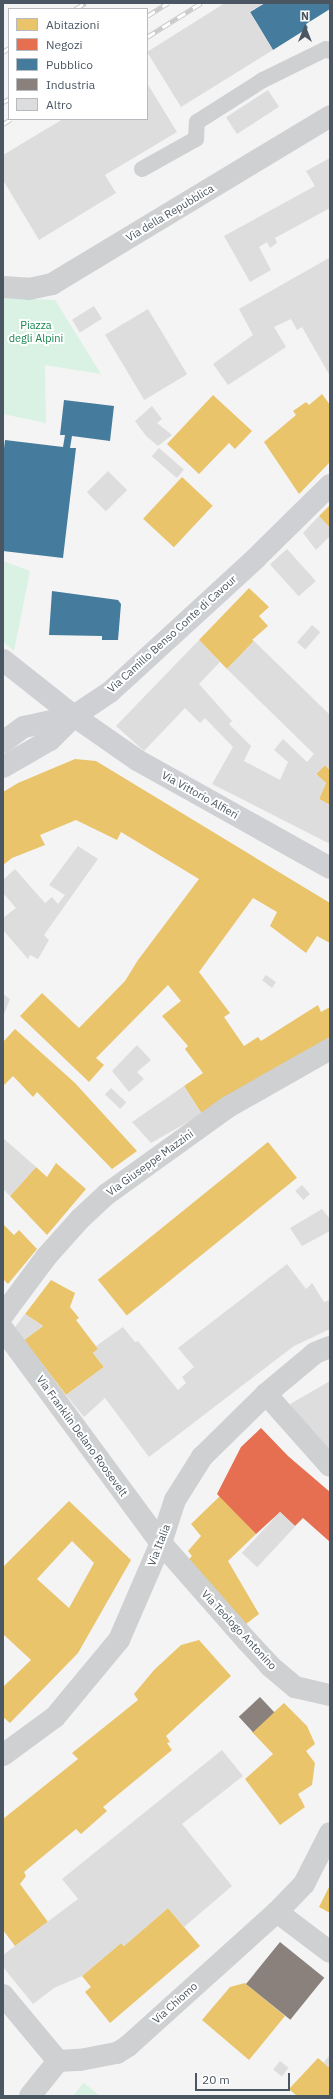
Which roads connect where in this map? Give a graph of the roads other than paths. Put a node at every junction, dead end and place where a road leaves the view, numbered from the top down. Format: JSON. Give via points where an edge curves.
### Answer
{"nodes":[{"id":1,"x":330,"y":51,"type":"edge"},
{"id":2,"x":330,"y":116,"type":"edge"},
{"id":3,"x":142,"y":169,"type":"dead end"},
{"id":4,"x":3,"y":287,"type":"edge"},
{"id":5,"x":330,"y":485,"type":"edge"},
{"id":6,"x":3,"y":660,"type":"edge"},
{"id":7,"x":74,"y":716,"type":"junction"},
{"id":8,"x":3,"y":742,"type":"edge"},
{"id":9,"x":3,"y":767,"type":"edge"},
{"id":10,"x":330,"y":868,"type":"edge"},
{"id":11,"x":330,"y":1049,"type":"edge"},
{"id":12,"x":3,"y":1315,"type":"edge"},
{"id":13,"x":3,"y":1329,"type":"edge"},
{"id":14,"x":330,"y":1347,"type":"edge"},
{"id":15,"x":266,"y":1394,"type":"junction"},
{"id":16,"x":330,"y":1466,"type":"edge"},
{"id":17,"x":161,"y":1543,"type":"junction"},
{"id":18,"x":330,"y":1695,"type":"edge"},
{"id":19,"x":3,"y":1755,"type":"edge"},
{"id":20,"x":330,"y":1833,"type":"edge"},
{"id":21,"x":277,"y":1912,"type":"junction"},
{"id":22,"x":330,"y":1952,"type":"edge"},
{"id":23,"x":3,"y":1995,"type":"edge"},
{"id":24,"x":58,"y":2061,"type":"junction"},
{"id":25,"x":30,"y":2096,"type":"edge"}],
"edges":[{"from":1,"to":3,"type":"lane","via":[[326,48],[250,89],[197,122],[196,139]]},
{"from":2,"to":4,"type":"street","name":"Via della Repubblica","via":[[52,284],[29,289]]},
{"from":5,"to":7,"type":"street","name":"Via Camillo Benso Conte di Cavour","via":[[256,558],[110,692]]},
{"from":6,"to":7,"type":"street","name":"Via Vittorio Alfieri"},
{"from":7,"to":8,"type":"street","via":[[24,727]]},
{"from":7,"to":9,"type":"street","name":"Via Camillo Benso Conte di Cavour","via":[[50,740]]},
{"from":7,"to":10,"type":"street","name":"Via Vittorio Alfieri","via":[[137,760]]},
{"from":11,"to":12,"type":"street","name":"Via Giuseppe Mazzini","via":[[228,1107],[107,1194],[80,1219],[46,1257]]},
{"from":13,"to":17,"type":"street","name":"Via Franklin Delano Roosevelt"},
{"from":14,"to":15,"type":"street","name":"Via Italia","via":[[315,1353]]},
{"from":15,"to":16,"type":"street"},
{"from":15,"to":17,"type":"street","name":"Via Italia","via":[[202,1457],[175,1500]]},
{"from":17,"to":18,"type":"street","name":"Via Teologo Antonino","via":[[270,1666],[295,1687]]},
{"from":17,"to":19,"type":"street","name":"Via Italia","via":[[119,1640],[55,1717]]},
{"from":20,"to":21,"type":"street","name":"Via Chiomo","via":[[304,1884]]},
{"from":21,"to":22,"type":"street"},
{"from":21,"to":24,"type":"street","name":"Via Chiomo","via":[[128,2046],[117,2053]]},
{"from":23,"to":24,"type":"street"},
{"from":24,"to":25,"type":"street"}]}
